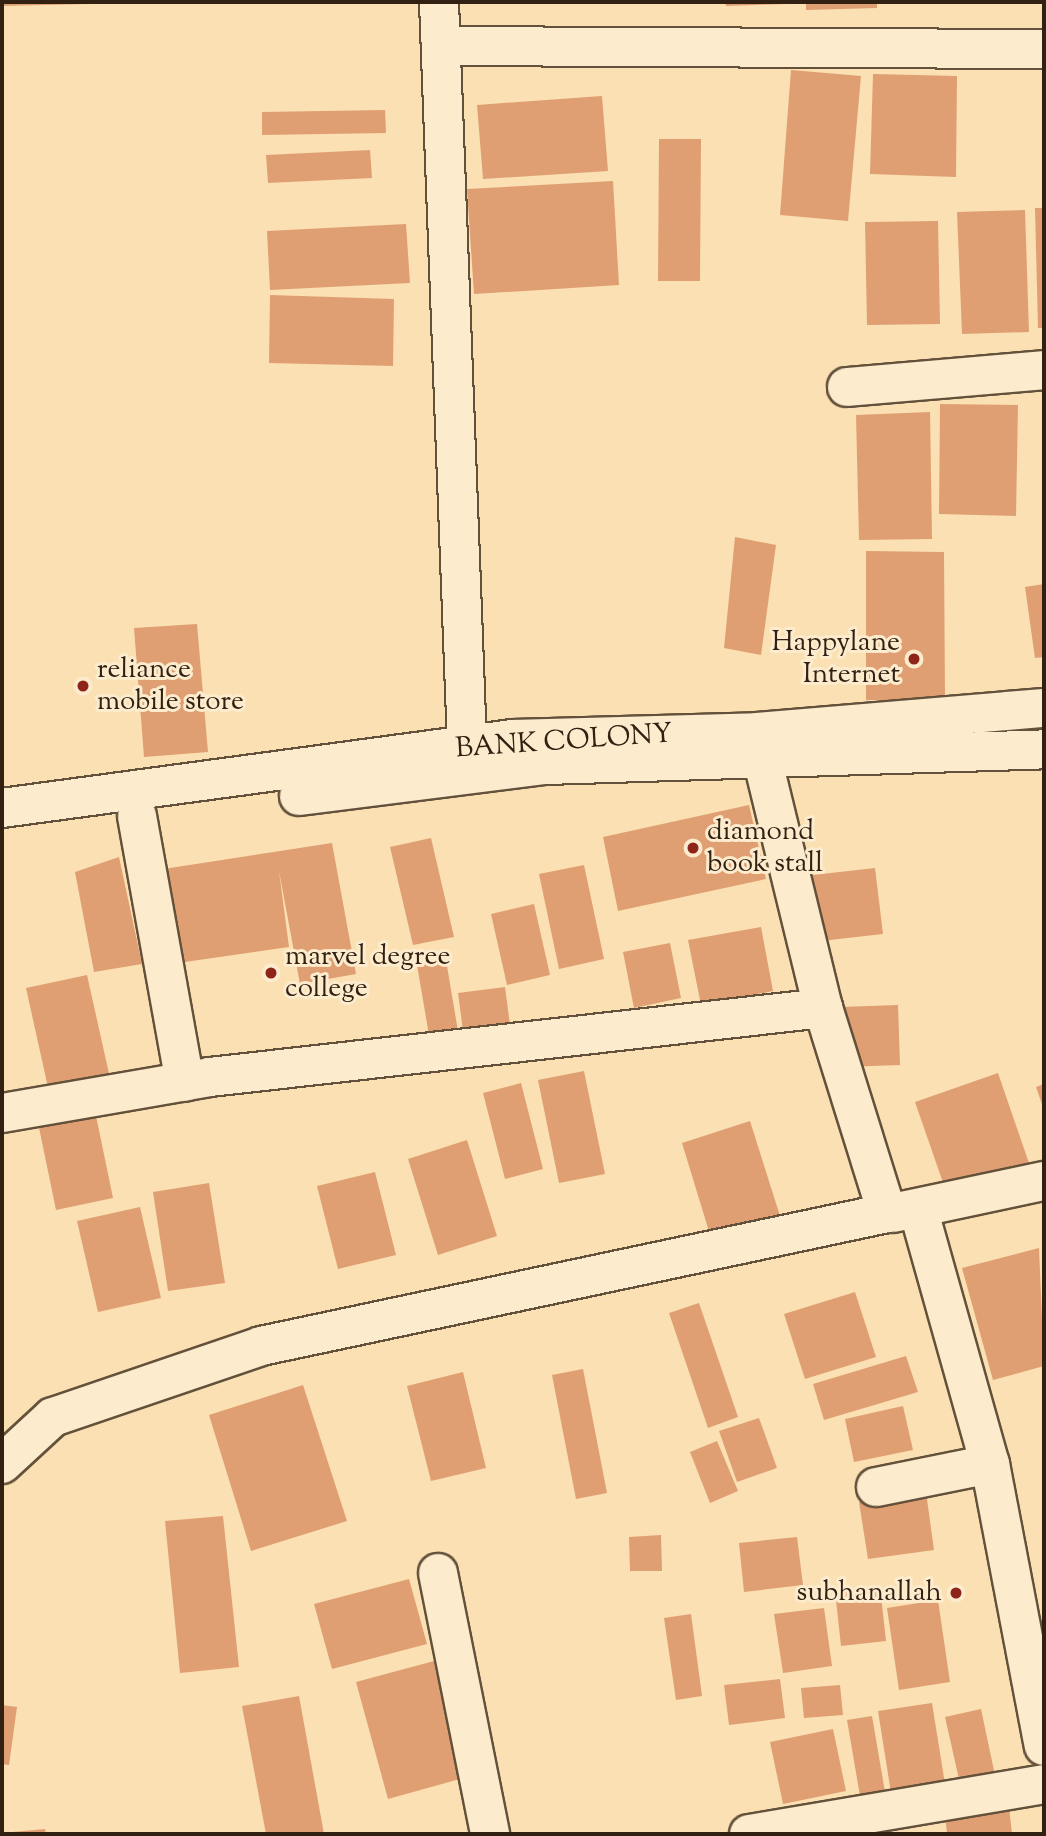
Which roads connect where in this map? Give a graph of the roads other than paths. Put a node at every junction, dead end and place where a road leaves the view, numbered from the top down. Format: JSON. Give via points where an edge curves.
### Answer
{"nodes":[{"id":1,"x":439,"y":2,"type":"edge"},
{"id":2,"x":442,"y":46,"type":"junction"},
{"id":3,"x":1044,"y":49,"type":"edge"},
{"id":4,"x":1044,"y":370,"type":"edge"},
{"id":5,"x":847,"y":387,"type":"dead end"},
{"id":6,"x":1044,"y":708,"type":"edge"},
{"id":7,"x":467,"y":746,"type":"junction"},
{"id":8,"x":1044,"y":750,"type":"edge"},
{"id":9,"x":762,"y":758,"type":"junction"},
{"id":10,"x":2,"y":808,"type":"edge"},
{"id":11,"x":137,"y":816,"type":"junction"},
{"id":12,"x":2,"y":832,"type":"edge"},
{"id":13,"x":822,"y":1008,"type":"junction"},
{"id":14,"x":185,"y":1082,"type":"junction"},
{"id":15,"x":2,"y":1113,"type":"edge"},
{"id":16,"x":1044,"y":1181,"type":"edge"},
{"id":17,"x":903,"y":1212,"type":"junction"},
{"id":18,"x":2,"y":1464,"type":"edge"},
{"id":19,"x":990,"y":1464,"type":"junction"},
{"id":20,"x":876,"y":1488,"type":"dead end"},
{"id":21,"x":438,"y":1573,"type":"dead end"},
{"id":22,"x":1044,"y":1746,"type":"edge"},
{"id":23,"x":1044,"y":1784,"type":"edge"},
{"id":24,"x":490,"y":1834,"type":"edge"},
{"id":25,"x":749,"y":1834,"type":"edge"}],
"edges":[{"from":1,"to":2,"type":"street"},
{"from":2,"to":3,"type":"street"},
{"from":2,"to":7,"type":"street"},
{"from":4,"to":5,"type":"street"},
{"from":6,"to":7,"type":"street","name":"BANK COLONY"},
{"from":7,"to":10,"type":"street","name":"BANK COLONY"},
{"from":8,"to":9,"type":"street"},
{"from":9,"to":11,"type":"street","via":[[546,765]]},
{"from":9,"to":13,"type":"street"},
{"from":11,"to":12,"type":"street"},
{"from":11,"to":14,"type":"street"},
{"from":13,"to":14,"type":"street"},
{"from":13,"to":17,"type":"street"},
{"from":14,"to":15,"type":"street"},
{"from":16,"to":17,"type":"street"},
{"from":17,"to":18,"type":"street","via":[[261,1346],[53,1417]]},
{"from":17,"to":19,"type":"street"},
{"from":19,"to":20,"type":"street"},
{"from":19,"to":22,"type":"street"},
{"from":21,"to":24,"type":"street"},
{"from":23,"to":25,"type":"street"}]}
